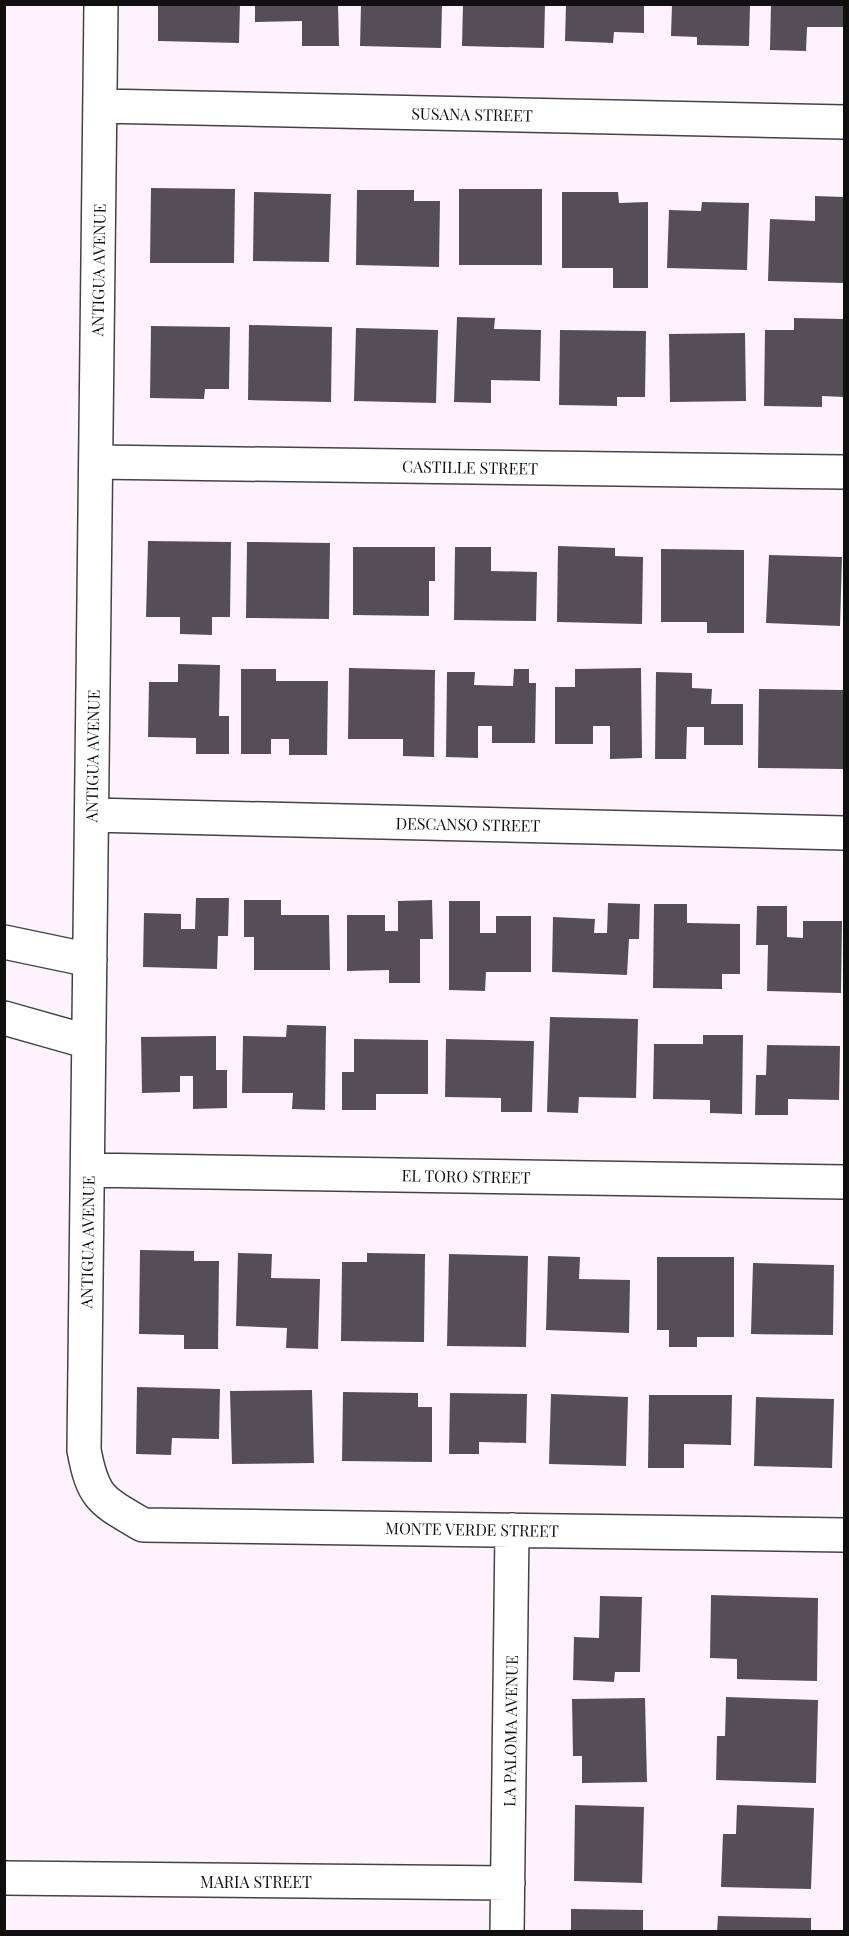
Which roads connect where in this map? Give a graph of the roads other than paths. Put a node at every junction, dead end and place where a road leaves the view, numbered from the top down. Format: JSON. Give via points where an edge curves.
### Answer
{"nodes":[{"id":1,"x":101,"y":4,"type":"edge"},
{"id":2,"x":100,"y":106,"type":"junction"},
{"id":3,"x":844,"y":122,"type":"edge"},
{"id":4,"x":96,"y":462,"type":"junction"},
{"id":5,"x":844,"y":472,"type":"edge"},
{"id":6,"x":92,"y":815,"type":"junction"},
{"id":7,"x":844,"y":833,"type":"edge"},
{"id":8,"x":4,"y":942,"type":"edge"},
{"id":9,"x":90,"y":960,"type":"junction"},
{"id":10,"x":4,"y":1018,"type":"edge"},
{"id":11,"x":89,"y":1042,"type":"junction"},
{"id":12,"x":88,"y":1170,"type":"junction"},
{"id":13,"x":844,"y":1182,"type":"edge"},
{"id":14,"x":105,"y":1503,"type":"joint"},
{"id":15,"x":512,"y":1530,"type":"junction"},
{"id":16,"x":844,"y":1534,"type":"edge"},
{"id":17,"x":4,"y":1878,"type":"edge"},
{"id":18,"x":508,"y":1883,"type":"junction"},
{"id":19,"x":507,"y":1932,"type":"edge"}],
"edges":[{"from":1,"to":2,"type":"street","name":"ANTIGUA AVENUE"},
{"from":2,"to":3,"type":"street","name":"SUSANA STREET"},
{"from":2,"to":4,"type":"street","name":"ANTIGUA AVENUE"},
{"from":4,"to":5,"type":"street","name":"CASTILLE STREET"},
{"from":4,"to":6,"type":"street","name":"ANTIGUA AVENUE"},
{"from":6,"to":7,"type":"street","name":"DESCANSO STREET"},
{"from":6,"to":9,"type":"street","name":"ANTIGUA AVENUE"},
{"from":8,"to":9,"type":"street"},
{"from":9,"to":11,"type":"street","name":"ANTIGUA AVENUE"},
{"from":10,"to":11,"type":"street"},
{"from":11,"to":12,"type":"street","name":"ANTIGUA AVENUE"},
{"from":12,"to":13,"type":"street","name":"EL TORO STREET"},
{"from":12,"to":14,"type":"street","name":"ANTIGUA AVENUE","via":[[84,1450],[90,1480]]},
{"from":14,"to":15,"type":"street","name":"MONTE VERDE STREET","via":[[143,1525]]},
{"from":15,"to":16,"type":"street","name":"MONTE VERDE STREET"},
{"from":15,"to":18,"type":"street","name":"LA PALOMA AVENUE"},
{"from":17,"to":18,"type":"street","name":"MARIA STREET"},
{"from":18,"to":19,"type":"street","name":"LA PALOMA AVENUE"}]}
